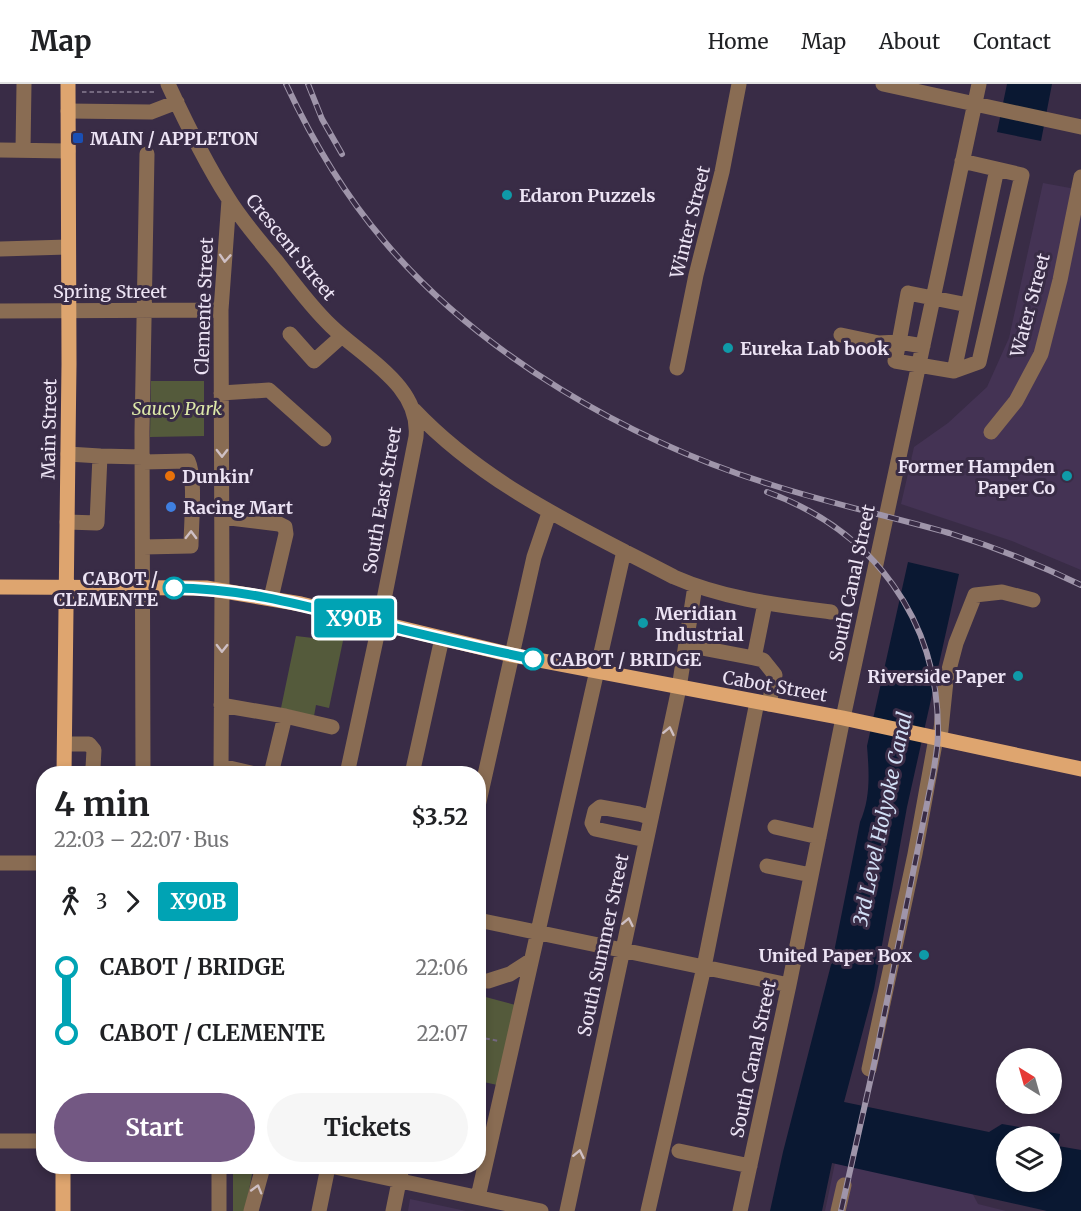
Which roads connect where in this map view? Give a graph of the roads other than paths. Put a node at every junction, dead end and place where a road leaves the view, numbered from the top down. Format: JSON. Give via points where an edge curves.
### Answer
{"nodes":[{"id":1,"x":24,"y":84,"type":"edge"},
{"id":2,"x":68,"y":84,"type":"edge"},
{"id":3,"x":739,"y":84,"type":"edge"},
{"id":4,"x":883,"y":84,"type":"edge"},
{"id":5,"x":979,"y":84,"type":"edge"},
{"id":6,"x":163,"y":88,"type":"edge"},
{"id":7,"x":177,"y":102,"type":"junction"},
{"id":8,"x":981,"y":106,"type":"junction"},
{"id":9,"x":68,"y":111,"type":"junction"},
{"id":10,"x":1081,"y":127,"type":"edge"},
{"id":11,"x":0,"y":150,"type":"edge"},
{"id":12,"x":23,"y":150,"type":"junction"},
{"id":13,"x":68,"y":151,"type":"junction"},
{"id":14,"x":147,"y":154,"type":"dead end"},
{"id":15,"x":962,"y":161,"type":"junction"},
{"id":16,"x":997,"y":169,"type":"junction"},
{"id":17,"x":1081,"y":177,"type":"edge"},
{"id":18,"x":229,"y":200,"type":"junction"},
{"id":19,"x":68,"y":247,"type":"junction"},
{"id":20,"x":0,"y":249,"type":"edge"},
{"id":21,"x":933,"y":298,"type":"junction"},
{"id":22,"x":968,"y":305,"type":"junction"},
{"id":23,"x":0,"y":310,"type":"edge"},
{"id":24,"x":69,"y":310,"type":"junction"},
{"id":25,"x":144,"y":310,"type":"junction"},
{"id":26,"x":221,"y":310,"type":"junction"},
{"id":27,"x":290,"y":334,"type":"dead end"},
{"id":28,"x":841,"y":335,"type":"dead end"},
{"id":29,"x":342,"y":336,"type":"junction"},
{"id":30,"x":899,"y":342,"type":"junction"},
{"id":31,"x":923,"y":346,"type":"junction"},
{"id":32,"x":919,"y":364,"type":"junction"},
{"id":33,"x":677,"y":368,"type":"dead end"},
{"id":34,"x":954,"y":371,"type":"junction"},
{"id":35,"x":221,"y":393,"type":"junction"},
{"id":36,"x":414,"y":410,"type":"junction"},
{"id":37,"x":991,"y":432,"type":"dead end"},
{"id":38,"x":324,"y":439,"type":"dead end"},
{"id":39,"x":68,"y":454,"type":"junction"},
{"id":40,"x":100,"y":456,"type":"junction"},
{"id":41,"x":142,"y":459,"type":"junction"},
{"id":42,"x":549,"y":513,"type":"junction"},
{"id":43,"x":222,"y":517,"type":"junction"},
{"id":44,"x":67,"y":522,"type":"junction"},
{"id":45,"x":143,"y":547,"type":"junction"},
{"id":46,"x":624,"y":551,"type":"junction"},
{"id":47,"x":0,"y":586,"type":"edge"},
{"id":48,"x":695,"y":586,"type":"junction"},
{"id":49,"x":66,"y":587,"type":"junction"},
{"id":50,"x":144,"y":588,"type":"junction"},
{"id":51,"x":222,"y":590,"type":"junction"},
{"id":52,"x":271,"y":598,"type":"junction"},
{"id":53,"x":1034,"y":600,"type":"dead end"},
{"id":54,"x":765,"y":603,"type":"junction"},
{"id":55,"x":831,"y":612,"type":"dead end"},
{"id":56,"x":379,"y":624,"type":"junction"},
{"id":57,"x":442,"y":638,"type":"junction"},
{"id":58,"x":686,"y":645,"type":"junction"},
{"id":59,"x":512,"y":655,"type":"junction"},
{"id":60,"x":754,"y":658,"type":"junction"},
{"id":61,"x":597,"y":672,"type":"junction"},
{"id":62,"x":679,"y":688,"type":"junction"},
{"id":63,"x":763,"y":703,"type":"junction"},
{"id":64,"x":221,"y":705,"type":"junction"},
{"id":65,"x":285,"y":716,"type":"junction"},
{"id":66,"x":850,"y":720,"type":"junction"},
{"id":67,"x":332,"y":727,"type":"dead end"},
{"id":68,"x":935,"y":738,"type":"junction"},
{"id":69,"x":65,"y":744,"type":"junction"},
{"id":70,"x":64,"y":766,"type":"edge"},
{"id":71,"x":93,"y":766,"type":"edge"},
{"id":72,"x":143,"y":766,"type":"edge"},
{"id":73,"x":221,"y":766,"type":"edge"},
{"id":74,"x":273,"y":766,"type":"edge"},
{"id":75,"x":349,"y":766,"type":"edge"},
{"id":76,"x":414,"y":766,"type":"edge"},
{"id":77,"x":1081,"y":769,"type":"edge"},
{"id":78,"x":486,"y":770,"type":"edge"},
{"id":79,"x":651,"y":818,"type":"junction"},
{"id":80,"x":775,"y":827,"type":"dead end"},
{"id":81,"x":819,"y":837,"type":"junction"},
{"id":82,"x":646,"y":840,"type":"junction"},
{"id":83,"x":0,"y":863,"type":"edge"},
{"id":84,"x":36,"y":863,"type":"edge"},
{"id":85,"x":767,"y":866,"type":"dead end"},
{"id":86,"x":812,"y":876,"type":"junction"},
{"id":87,"x":486,"y":922,"type":"edge"},
{"id":88,"x":537,"y":932,"type":"junction"},
{"id":89,"x":622,"y":950,"type":"junction"},
{"id":90,"x":530,"y":961,"type":"junction"},
{"id":91,"x":704,"y":967,"type":"junction"},
{"id":92,"x":488,"y":981,"type":"dead end"},
{"id":93,"x":789,"y":986,"type":"junction"},
{"id":94,"x":869,"y":1068,"type":"dead end"},
{"id":95,"x":36,"y":1141,"type":"edge"},
{"id":96,"x":0,"y":1142,"type":"edge"},
{"id":97,"x":679,"y":1152,"type":"dead end"},
{"id":98,"x":486,"y":1161,"type":"edge"},
{"id":99,"x":750,"y":1166,"type":"junction"},
{"id":100,"x":63,"y":1174,"type":"edge"},
{"id":101,"x":219,"y":1174,"type":"edge"},
{"id":102,"x":261,"y":1174,"type":"edge"},
{"id":103,"x":327,"y":1174,"type":"edge"},
{"id":104,"x":401,"y":1174,"type":"edge"},
{"id":105,"x":483,"y":1174,"type":"edge"},
{"id":106,"x":844,"y":1185,"type":"dead end"},
{"id":107,"x":478,"y":1197,"type":"junction"},
{"id":108,"x":63,"y":1211,"type":"edge"},
{"id":109,"x":219,"y":1211,"type":"edge"},
{"id":110,"x":250,"y":1211,"type":"edge"},
{"id":111,"x":319,"y":1211,"type":"edge"},
{"id":112,"x":393,"y":1211,"type":"edge"},
{"id":113,"x":541,"y":1211,"type":"edge"},
{"id":114,"x":567,"y":1211,"type":"edge"},
{"id":115,"x":648,"y":1211,"type":"edge"},
{"id":116,"x":740,"y":1211,"type":"edge"},
{"id":117,"x":838,"y":1211,"type":"edge"}],
"edges":[{"from":1,"to":12,"type":"street"},
{"from":2,"to":9,"type":"main road","name":"Main Street"},
{"from":3,"to":33,"type":"street","name":"Winter Street"},
{"from":4,"to":8,"type":"street"},
{"from":5,"to":8,"type":"street","name":"South Canal Street"},
{"from":6,"to":7,"type":"street","name":"Crescent Street"},
{"from":7,"to":9,"type":"street","via":[[151,112]]},
{"from":7,"to":18,"type":"street","name":"Crescent Street"},
{"from":8,"to":10,"type":"street"},
{"from":8,"to":15,"type":"street","name":"South Canal Street"},
{"from":9,"to":13,"type":"main road","name":"Main Street"},
{"from":11,"to":12,"type":"street"},
{"from":12,"to":13,"type":"street"},
{"from":13,"to":19,"type":"main road","name":"Main Street"},
{"from":14,"to":25,"type":"street"},
{"from":15,"to":16,"type":"street"},
{"from":15,"to":21,"type":"street","name":"South Canal Street"},
{"from":16,"to":22,"type":"street"},
{"from":16,"to":34,"type":"street","via":[[1022,175],[979,362]]},
{"from":17,"to":37,"type":"street","name":"Water Street","via":[[1041,354],[1016,401]]},
{"from":18,"to":26,"type":"street","name":"Clemente Street","one_way":true},
{"from":18,"to":29,"type":"street","name":"Crescent Street","via":[[310,304]]},
{"from":19,"to":20,"type":"street"},
{"from":19,"to":24,"type":"main road","name":"Main Street"},
{"from":21,"to":22,"type":"street"},
{"from":21,"to":30,"type":"street","via":[[908,293]]},
{"from":21,"to":31,"type":"street","name":"South Canal Street"},
{"from":22,"to":34,"type":"street"},
{"from":23,"to":24,"type":"street","name":"Spring Street"},
{"from":24,"to":25,"type":"street","name":"Spring Street"},
{"from":24,"to":39,"type":"main road","name":"Main Street"},
{"from":25,"to":26,"type":"street","name":"Spring Street"},
{"from":25,"to":41,"type":"street"},
{"from":26,"to":35,"type":"street","name":"Clemente Street"},
{"from":27,"to":29,"type":"street","via":[[314,361]]},
{"from":28,"to":30,"type":"street","via":[[879,343]]},
{"from":29,"to":36,"type":"street","name":"Crescent Street","via":[[396,382]]},
{"from":30,"to":31,"type":"street"},
{"from":30,"to":32,"type":"street","via":[[895,361]]},
{"from":31,"to":32,"type":"street","name":"South Canal Street"},
{"from":32,"to":34,"type":"street"},
{"from":32,"to":66,"type":"street","name":"South Canal Street"},
{"from":35,"to":38,"type":"street","via":[[270,390]]},
{"from":35,"to":43,"type":"street","name":"Clemente Street","one_way":true},
{"from":36,"to":42,"type":"street","name":"Crescent Street","via":[[467,457]]},
{"from":36,"to":56,"type":"street","name":"South East Street","via":[[416,437]]},
{"from":39,"to":40,"type":"street"},
{"from":39,"to":44,"type":"main road","name":"Main Street"},
{"from":40,"to":41,"type":"street"},
{"from":40,"to":44,"type":"street","via":[[97,523]]},
{"from":41,"to":45,"type":"street"},
{"from":45,"to":41,"type":"street","one_way":true,"via":[[191,546],[192,488],[188,461]]},
{"from":42,"to":46,"type":"street","name":"Crescent Street"},
{"from":42,"to":59,"type":"street","via":[[528,580]]},
{"from":43,"to":51,"type":"street","name":"Clemente Street"},
{"from":43,"to":52,"type":"street","via":[[285,527]]},
{"from":44,"to":49,"type":"main road","name":"Main Street"},
{"from":45,"to":50,"type":"street"},
{"from":46,"to":48,"type":"street","name":"Crescent Street"},
{"from":46,"to":61,"type":"street"},
{"from":47,"to":49,"type":"main road","name":"Cabot Street"},
{"from":48,"to":54,"type":"street","name":"Crescent Street"},
{"from":48,"to":58,"type":"street","name":"South Summer Street"},
{"from":49,"to":50,"type":"main road","name":"Cabot Street"},
{"from":49,"to":69,"type":"main road","name":"Main Street"},
{"from":50,"to":51,"type":"main road","name":"Cabot Street"},
{"from":50,"to":72,"type":"street"},
{"from":51,"to":52,"type":"main road","name":"Cabot Street"},
{"from":51,"to":64,"type":"street","name":"Clemente Street","one_way":true},
{"from":52,"to":56,"type":"main road","name":"Cabot Street"},
{"from":53,"to":68,"type":"street","via":[[1002,592],[975,595],[956,643]]},
{"from":54,"to":55,"type":"street","name":"Crescent Street"},
{"from":54,"to":60,"type":"street"},
{"from":56,"to":57,"type":"main road","name":"Cabot Street"},
{"from":56,"to":75,"type":"street","name":"South East Street"},
{"from":57,"to":59,"type":"main road","name":"Cabot Street"},
{"from":57,"to":76,"type":"street"},
{"from":58,"to":60,"type":"street"},
{"from":58,"to":62,"type":"street","name":"South Summer Street"},
{"from":59,"to":61,"type":"main road","name":"Cabot Street"},
{"from":59,"to":78,"type":"street"},
{"from":60,"to":63,"type":"street","via":[[763,660],[775,675]]},
{"from":61,"to":62,"type":"main road","name":"Cabot Street"},
{"from":61,"to":88,"type":"street"},
{"from":62,"to":63,"type":"main road","name":"Cabot Street"},
{"from":79,"to":62,"type":"street","name":"South Summer Street","one_way":true},
{"from":63,"to":66,"type":"main road","name":"Cabot Street"},
{"from":63,"to":91,"type":"street"},
{"from":64,"to":65,"type":"street"},
{"from":64,"to":73,"type":"street","name":"Clemente Street"},
{"from":65,"to":67,"type":"street"},
{"from":65,"to":74,"type":"street"},
{"from":66,"to":68,"type":"main road","name":"Cabot Street"},
{"from":66,"to":81,"type":"street","name":"South Canal Street"},
{"from":68,"to":77,"type":"main road","name":"Cabot Street"},
{"from":68,"to":94,"type":"street","via":[[915,855]]},
{"from":69,"to":70,"type":"main road","name":"Main Street"},
{"from":69,"to":71,"type":"street","via":[[89,744],[94,750]]},
{"from":79,"to":82,"type":"street","name":"South Summer Street"},
{"from":79,"to":82,"type":"street","via":[[600,807],[592,823],[595,829]]},
{"from":80,"to":81,"type":"street"},
{"from":81,"to":86,"type":"street","name":"South Canal Street"},
{"from":89,"to":82,"type":"street","name":"South Summer Street","one_way":true},
{"from":83,"to":84,"type":"street"},
{"from":85,"to":86,"type":"street"},
{"from":86,"to":93,"type":"street","name":"South Canal Street"},
{"from":87,"to":88,"type":"street"},
{"from":88,"to":89,"type":"street"},
{"from":88,"to":90,"type":"street"},
{"from":89,"to":91,"type":"street"},
{"from":114,"to":89,"type":"street","name":"South Summer Street","one_way":true},
{"from":90,"to":92,"type":"street","via":[[510,974]]},
{"from":90,"to":98,"type":"street"},
{"from":91,"to":93,"type":"street"},
{"from":91,"to":115,"type":"street"},
{"from":93,"to":99,"type":"street","name":"South Canal Street"},
{"from":95,"to":96,"type":"street"},
{"from":97,"to":99,"type":"street"},
{"from":99,"to":116,"type":"street","name":"South Canal Street"},
{"from":100,"to":108,"type":"main road"},
{"from":101,"to":109,"type":"street"},
{"from":110,"to":102,"type":"street","one_way":true},
{"from":103,"to":111,"type":"street"},
{"from":104,"to":107,"type":"street"},
{"from":104,"to":112,"type":"street"},
{"from":105,"to":107,"type":"street"},
{"from":106,"to":117,"type":"street"},
{"from":107,"to":113,"type":"street"}]}
